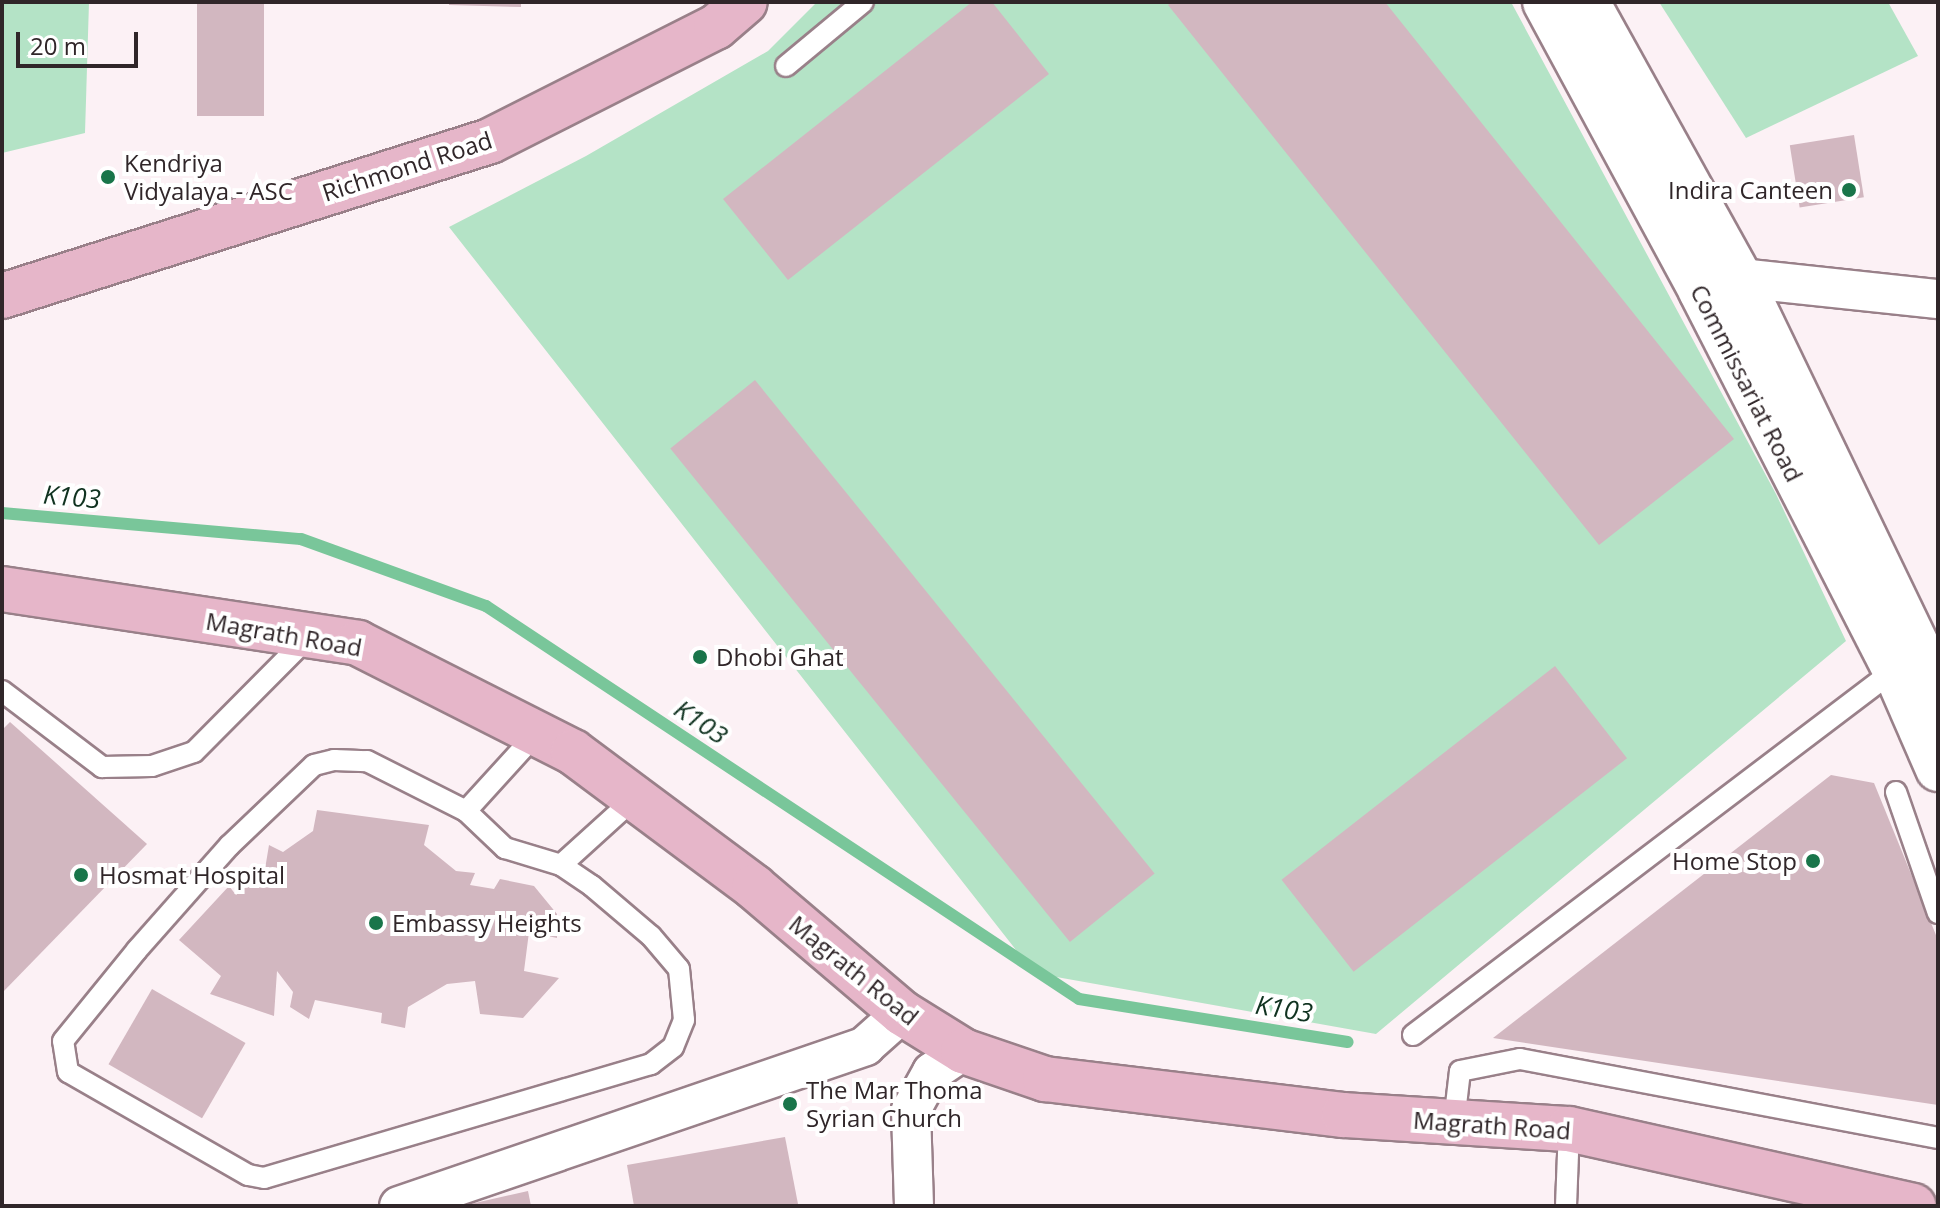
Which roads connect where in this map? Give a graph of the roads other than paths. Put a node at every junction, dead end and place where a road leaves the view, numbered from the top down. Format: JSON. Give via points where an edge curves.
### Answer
{"nodes":[{"id":1,"x":745,"y":2,"type":"edge"},
{"id":2,"x":863,"y":2,"type":"edge"},
{"id":3,"x":1545,"y":2,"type":"edge"},
{"id":4,"x":1587,"y":2,"type":"edge"},
{"id":5,"x":786,"y":66,"type":"dead end"},
{"id":6,"x":1720,"y":284,"type":"junction"},
{"id":7,"x":2,"y":296,"type":"edge"},
{"id":8,"x":1938,"y":299,"type":"edge"},
{"id":9,"x":2,"y":589,"type":"edge"},
{"id":10,"x":309,"y":636,"type":"junction"},
{"id":11,"x":1923,"y":681,"type":"edge"},
{"id":12,"x":2,"y":691,"type":"edge"},
{"id":13,"x":538,"y":732,"type":"junction"},
{"id":14,"x":1938,"y":769,"type":"edge"},
{"id":15,"x":1896,"y":792,"type":"dead end"},
{"id":16,"x":635,"y":798,"type":"junction"},
{"id":17,"x":466,"y":811,"type":"junction"},
{"id":18,"x":561,"y":865,"type":"junction"},
{"id":19,"x":1938,"y":913,"type":"edge"},
{"id":20,"x":902,"y":1013,"type":"junction"},
{"id":21,"x":1413,"y":1035,"type":"dead end"},
{"id":22,"x":963,"y":1051,"type":"junction"},
{"id":23,"x":1454,"y":1122,"type":"junction"},
{"id":24,"x":1569,"y":1129,"type":"junction"},
{"id":25,"x":1938,"y":1138,"type":"edge"},
{"id":26,"x":1800,"y":1194,"type":"edge"},
{"id":27,"x":399,"y":1206,"type":"edge"},
{"id":28,"x":914,"y":1206,"type":"edge"},
{"id":29,"x":1566,"y":1206,"type":"edge"},
{"id":30,"x":1913,"y":1206,"type":"edge"}],
"edges":[{"from":1,"to":7,"type":"main road","name":"Richmond Road","via":[[716,27],[490,141]]},
{"from":2,"to":5,"type":"lane"},
{"from":3,"to":6,"type":"main road","name":"Commissariat Road"},
{"from":4,"to":6,"type":"main road","name":"Commissariat Road"},
{"from":6,"to":8,"type":"street"},
{"from":6,"to":11,"type":"main road","name":"Commissariat Road"},
{"from":9,"to":10,"type":"main road","name":"Magrath Road"},
{"from":10,"to":12,"type":"lane","via":[[194,752],[152,766],[102,767]]},
{"from":10,"to":13,"type":"main road","name":"Magrath Road","via":[[358,643]]},
{"from":11,"to":14,"type":"main road","name":"Commissariat Road"},
{"from":11,"to":21,"type":"lane"},
{"from":13,"to":16,"type":"main road","name":"Magrath Road"},
{"from":13,"to":17,"type":"lane"},
{"from":15,"to":19,"type":"lane"},
{"from":16,"to":18,"type":"lane"},
{"from":16,"to":20,"type":"main road","name":"Magrath Road","via":[[754,887]]},
{"from":17,"to":18,"type":"lane","via":[[505,848]]},
{"from":17,"to":18,"type":"lane","via":[[367,761],[314,765],[229,846],[63,1041],[68,1072],[248,1175],[264,1178],[651,1064],[673,1047],[684,1020],[679,969],[651,936]]},
{"from":20,"to":22,"type":"main road","name":"Magrath Road"},
{"from":20,"to":27,"type":"street","via":[[865,1046]]},
{"from":22,"to":23,"type":"main road","name":"Magrath Road","via":[[1045,1079],[1145,1094]]},
{"from":22,"to":28,"type":"street","via":[[932,1072],[911,1110]]},
{"from":23,"to":24,"type":"main road","name":"Magrath Road"},
{"from":23,"to":25,"type":"lane","via":[[1460,1071],[1520,1059]]},
{"from":24,"to":26,"type":"main road","name":"Magrath Road"},
{"from":24,"to":29,"type":"lane"},
{"from":26,"to":30,"type":"main road","name":"Magrath Road"}]}
